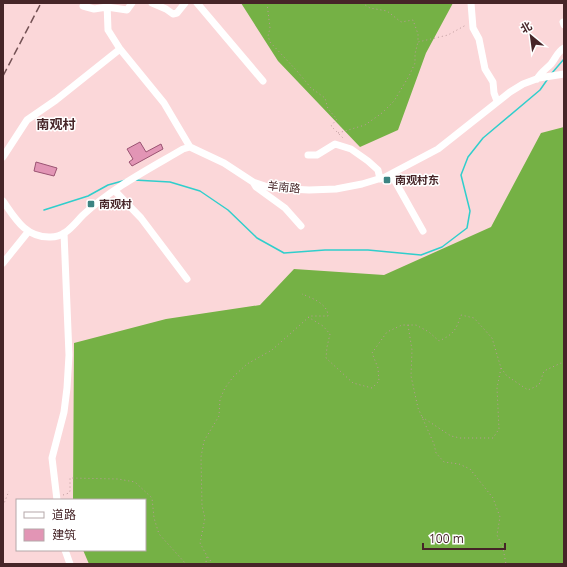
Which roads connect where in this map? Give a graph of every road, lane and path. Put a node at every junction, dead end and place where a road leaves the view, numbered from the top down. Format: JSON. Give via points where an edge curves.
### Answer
{"nodes":[{"id":1,"x":132,"y":3,"type":"edge"},
{"id":2,"x":152,"y":3,"type":"edge"},
{"id":3,"x":184,"y":3,"type":"edge"},
{"id":4,"x":197,"y":3,"type":"edge"},
{"id":5,"x":267,"y":3,"type":"edge"},
{"id":6,"x":362,"y":3,"type":"edge"},
{"id":7,"x":471,"y":3,"type":"edge"},
{"id":8,"x":107,"y":5,"type":"edge"},
{"id":9,"x":83,"y":6,"type":"dead end"},
{"id":10,"x":472,"y":21,"type":"junction"},
{"id":11,"x":418,"y":42,"type":"junction"},
{"id":12,"x":564,"y":48,"type":"edge"},
{"id":13,"x":120,"y":49,"type":"junction"},
{"id":14,"x":564,"y":74,"type":"edge"},
{"id":15,"x":538,"y":78,"type":"junction"},
{"id":16,"x":263,"y":81,"type":"dead end"},
{"id":17,"x":497,"y":101,"type":"junction"},
{"id":18,"x":338,"y":133,"type":"junction"},
{"id":19,"x":344,"y":140,"type":"dead end"},
{"id":20,"x":190,"y":147,"type":"junction"},
{"id":21,"x":308,"y":155,"type":"dead end"},
{"id":22,"x":3,"y":157,"type":"edge"},
{"id":23,"x":391,"y":174,"type":"junction"},
{"id":24,"x":380,"y":179,"type":"junction"},
{"id":25,"x":253,"y":182,"type":"junction"},
{"id":26,"x":115,"y":191,"type":"junction"},
{"id":27,"x":3,"y":202,"type":"edge"},
{"id":28,"x":301,"y":226,"type":"dead end"},
{"id":29,"x":423,"y":231,"type":"dead end"},
{"id":30,"x":28,"y":232,"type":"junction"},
{"id":31,"x":64,"y":233,"type":"junction"},
{"id":32,"x":3,"y":263,"type":"edge"},
{"id":33,"x":187,"y":279,"type":"dead end"},
{"id":34,"x":302,"y":294,"type":"dead end"},
{"id":35,"x":308,"y":318,"type":"junction"},
{"id":36,"x":408,"y":325,"type":"junction"},
{"id":37,"x":564,"y":364,"type":"edge"},
{"id":38,"x":502,"y":368,"type":"junction"},
{"id":39,"x":422,"y":416,"type":"junction"},
{"id":40,"x":9,"y":491,"type":"dead end"},
{"id":41,"x":57,"y":498,"type":"edge"},
{"id":42,"x":3,"y":506,"type":"edge"},
{"id":43,"x":65,"y":551,"type":"edge"},
{"id":44,"x":207,"y":556,"type":"junction"},
{"id":45,"x":70,"y":564,"type":"edge"},
{"id":46,"x":186,"y":564,"type":"edge"},
{"id":47,"x":208,"y":564,"type":"edge"},
{"id":48,"x":213,"y":564,"type":"edge"},
{"id":49,"x":506,"y":564,"type":"edge"}],
"edges":[{"from":1,"to":8,"type":"street","via":[[127,10]]},
{"from":2,"to":3,"type":"street","via":[[173,14],[177,13]]},
{"from":4,"to":16,"type":"street"},
{"from":5,"to":18,"type":"path","via":[[270,42],[311,88],[325,98],[328,109],[338,119],[331,126]]},
{"from":6,"to":11,"type":"path","via":[[370,8],[387,11],[401,22],[413,20]]},
{"from":7,"to":10,"type":"street"},
{"from":8,"to":9,"type":"street","via":[[94,9]]},
{"from":8,"to":13,"type":"street","via":[[108,30]]},
{"from":10,"to":11,"type":"path","via":[[448,35]]},
{"from":10,"to":17,"type":"street"},
{"from":11,"to":18,"type":"path","via":[[415,63],[394,101],[365,125]]},
{"from":12,"to":15,"type":"street","via":[[559,50]]},
{"from":13,"to":20,"type":"street","via":[[164,103]]},
{"from":13,"to":22,"type":"street","via":[[27,120]]},
{"from":14,"to":15,"type":"street","name":"羊南路"},
{"from":15,"to":17,"type":"street","name":"羊南路","via":[[523,84]]},
{"from":17,"to":23,"type":"street","name":"羊南路","via":[[438,149]]},
{"from":18,"to":19,"type":"path"},
{"from":20,"to":25,"type":"street","name":"羊南路","via":[[224,163]]},
{"from":20,"to":26,"type":"street","via":[[182,149]]},
{"from":21,"to":24,"type":"street","via":[[317,155],[335,144],[351,149],[378,170]]},
{"from":23,"to":24,"type":"street","name":"羊南路"},
{"from":23,"to":29,"type":"street"},
{"from":24,"to":25,"type":"street","name":"羊南路","via":[[336,189],[309,190],[271,188]]},
{"from":25,"to":28,"type":"street"},
{"from":26,"to":31,"type":"street"},
{"from":26,"to":33,"type":"street","via":[[141,218]]},
{"from":27,"to":30,"type":"street"},
{"from":30,"to":31,"type":"street","via":[[50,238]]},
{"from":30,"to":32,"type":"street"},
{"from":31,"to":41,"type":"street","via":[[69,355],[64,412],[52,458]]},
{"from":34,"to":35,"type":"path","via":[[324,305],[328,312],[328,316]]},
{"from":35,"to":36,"type":"path","via":[[330,334],[326,358],[353,382],[372,388],[379,381],[378,368],[372,353],[387,332]]},
{"from":35,"to":44,"type":"path","via":[[272,350],[247,364],[233,377],[220,399],[219,416],[204,441],[201,457],[202,506],[205,518],[200,543]]},
{"from":36,"to":38,"type":"path","via":[[429,332],[439,341],[456,329],[461,315],[474,318],[492,338]]},
{"from":36,"to":39,"type":"path","via":[[412,350],[411,376]]},
{"from":37,"to":38,"type":"path","via":[[544,371],[539,385],[528,390],[507,376]]},
{"from":38,"to":39,"type":"path","via":[[496,388],[499,429],[493,438],[451,436]]},
{"from":39,"to":49,"type":"path","via":[[436,454],[444,462],[470,469],[493,498],[500,517],[497,535]]},
{"from":40,"to":42,"type":"path"},
{"from":41,"to":46,"type":"path","via":[[69,493],[70,478],[135,482],[152,498],[154,518],[160,534]]},
{"from":43,"to":45,"type":"street"},
{"from":44,"to":47,"type":"path"},
{"from":44,"to":48,"type":"path"}]}
